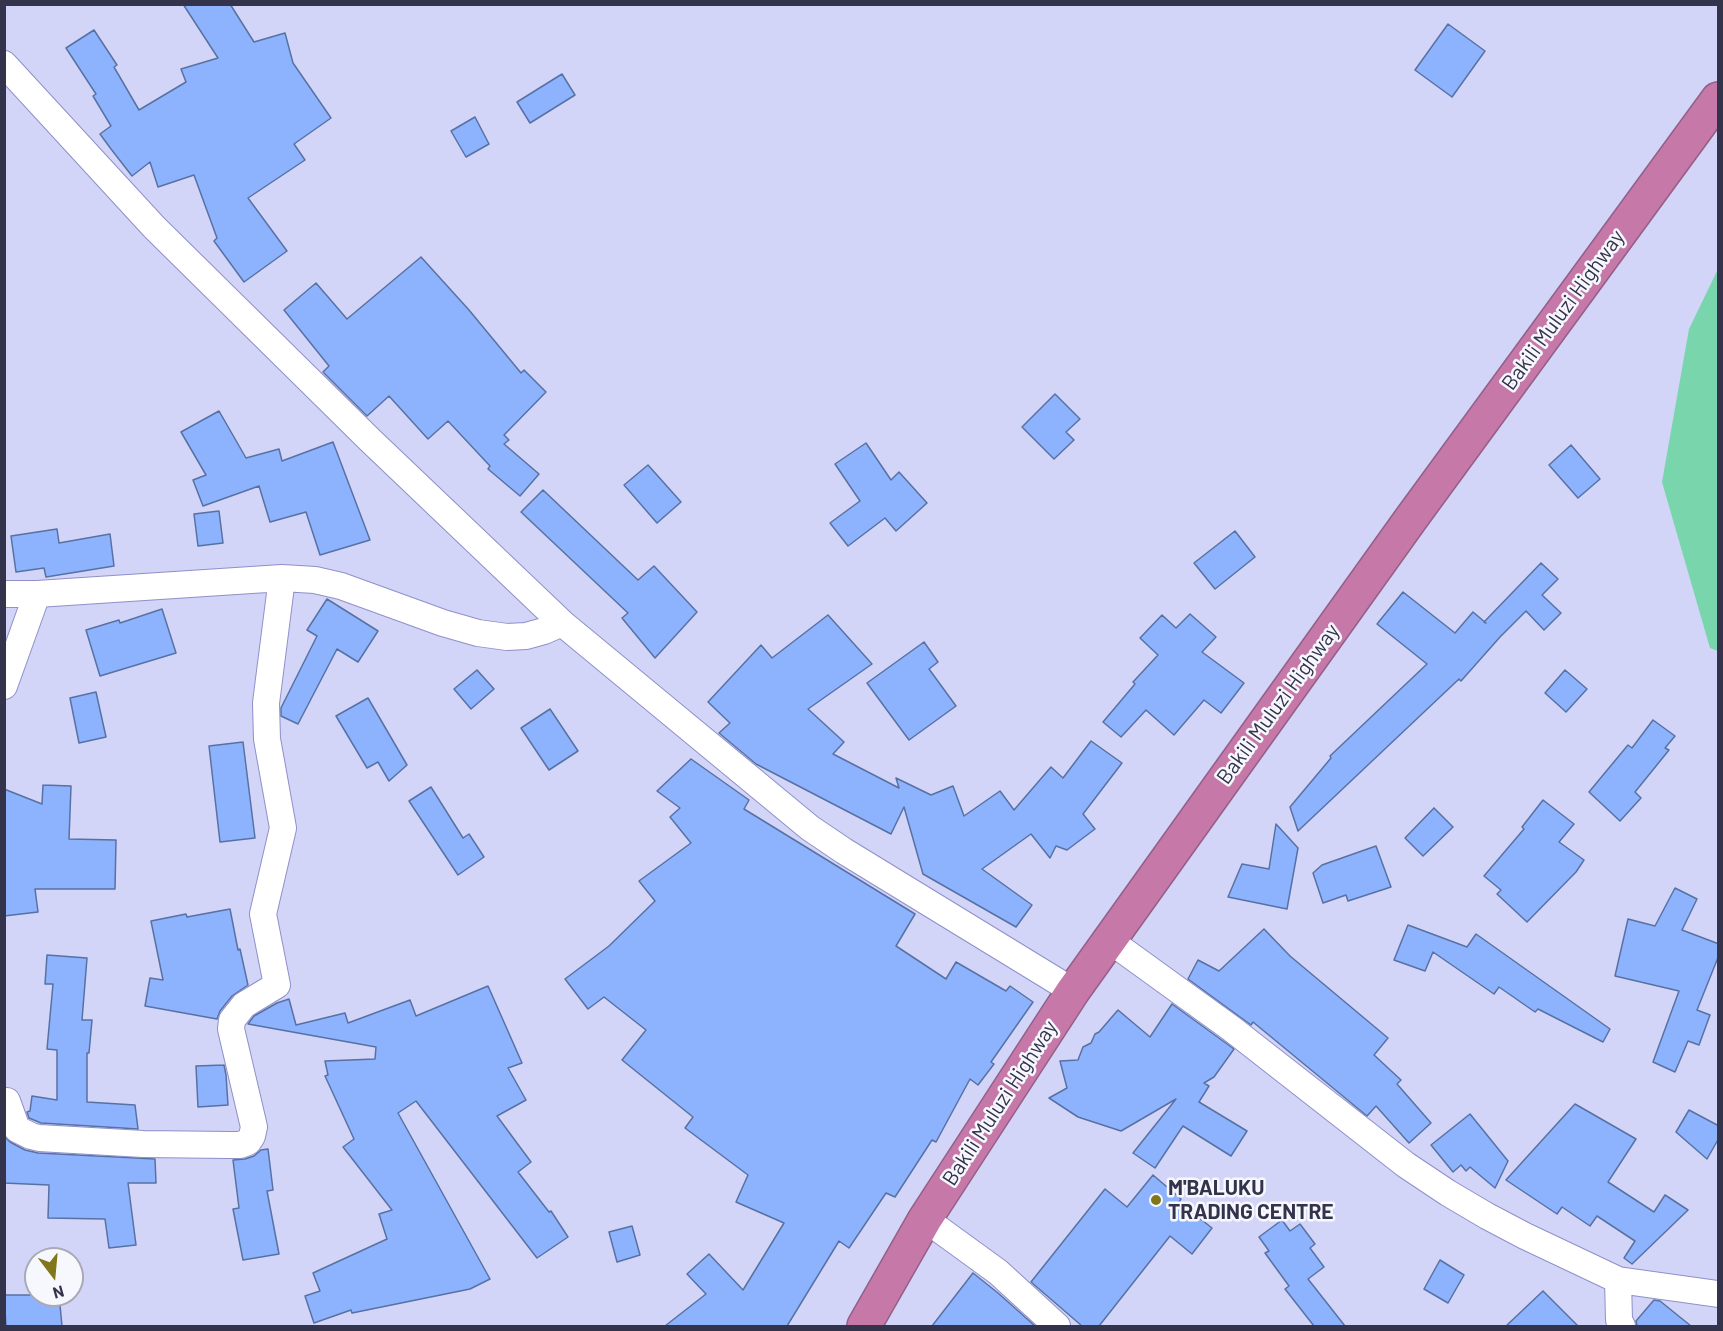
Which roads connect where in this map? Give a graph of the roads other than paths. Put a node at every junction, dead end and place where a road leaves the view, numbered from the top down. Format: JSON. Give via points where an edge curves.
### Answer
{"nodes":[{"id":1,"x":4,"y":64,"type":"edge"},
{"id":2,"x":1719,"y":99,"type":"edge"},
{"id":3,"x":282,"y":578,"type":"junction"},
{"id":4,"x":4,"y":594,"type":"edge"},
{"id":5,"x":37,"y":594,"type":"junction"},
{"id":6,"x":562,"y":623,"type":"junction"},
{"id":7,"x":4,"y":686,"type":"edge"},
{"id":8,"x":1109,"y":940,"type":"junction"},
{"id":9,"x":1073,"y":991,"type":"junction"},
{"id":10,"x":4,"y":1101,"type":"edge"},
{"id":11,"x":926,"y":1219,"type":"junction"},
{"id":12,"x":1618,"y":1280,"type":"junction"},
{"id":13,"x":1719,"y":1294,"type":"edge"},
{"id":14,"x":864,"y":1326,"type":"edge"},
{"id":15,"x":1056,"y":1326,"type":"edge"},
{"id":16,"x":1622,"y":1326,"type":"edge"}],
"edges":[{"from":1,"to":6,"type":"street","via":[[162,235]]},
{"from":2,"to":8,"type":"highway","name":"Bakili Muluzi Highway"},
{"from":3,"to":5,"type":"street"},
{"from":3,"to":6,"type":"street","via":[[341,586],[478,633],[525,636]]},
{"from":3,"to":10,"type":"street","via":[[266,703],[267,740],[283,828],[263,914],[277,985],[244,1005],[232,1020],[231,1029],[254,1127],[252,1136],[240,1145],[133,1144],[31,1137],[17,1129]]},
{"from":4,"to":5,"type":"street"},
{"from":5,"to":7,"type":"street"},
{"from":6,"to":9,"type":"street","via":[[810,828]]},
{"from":8,"to":9,"type":"highway","name":"Bakili Muluzi Highway"},
{"from":8,"to":12,"type":"street","via":[[1232,1029],[1406,1165],[1525,1236]]},
{"from":9,"to":11,"type":"highway","name":"Bakili Muluzi Highway"},
{"from":11,"to":14,"type":"highway","name":"Bakili Muluzi Highway"},
{"from":11,"to":15,"type":"street","via":[[998,1272]]},
{"from":12,"to":13,"type":"street"},
{"from":12,"to":16,"type":"street"}]}
